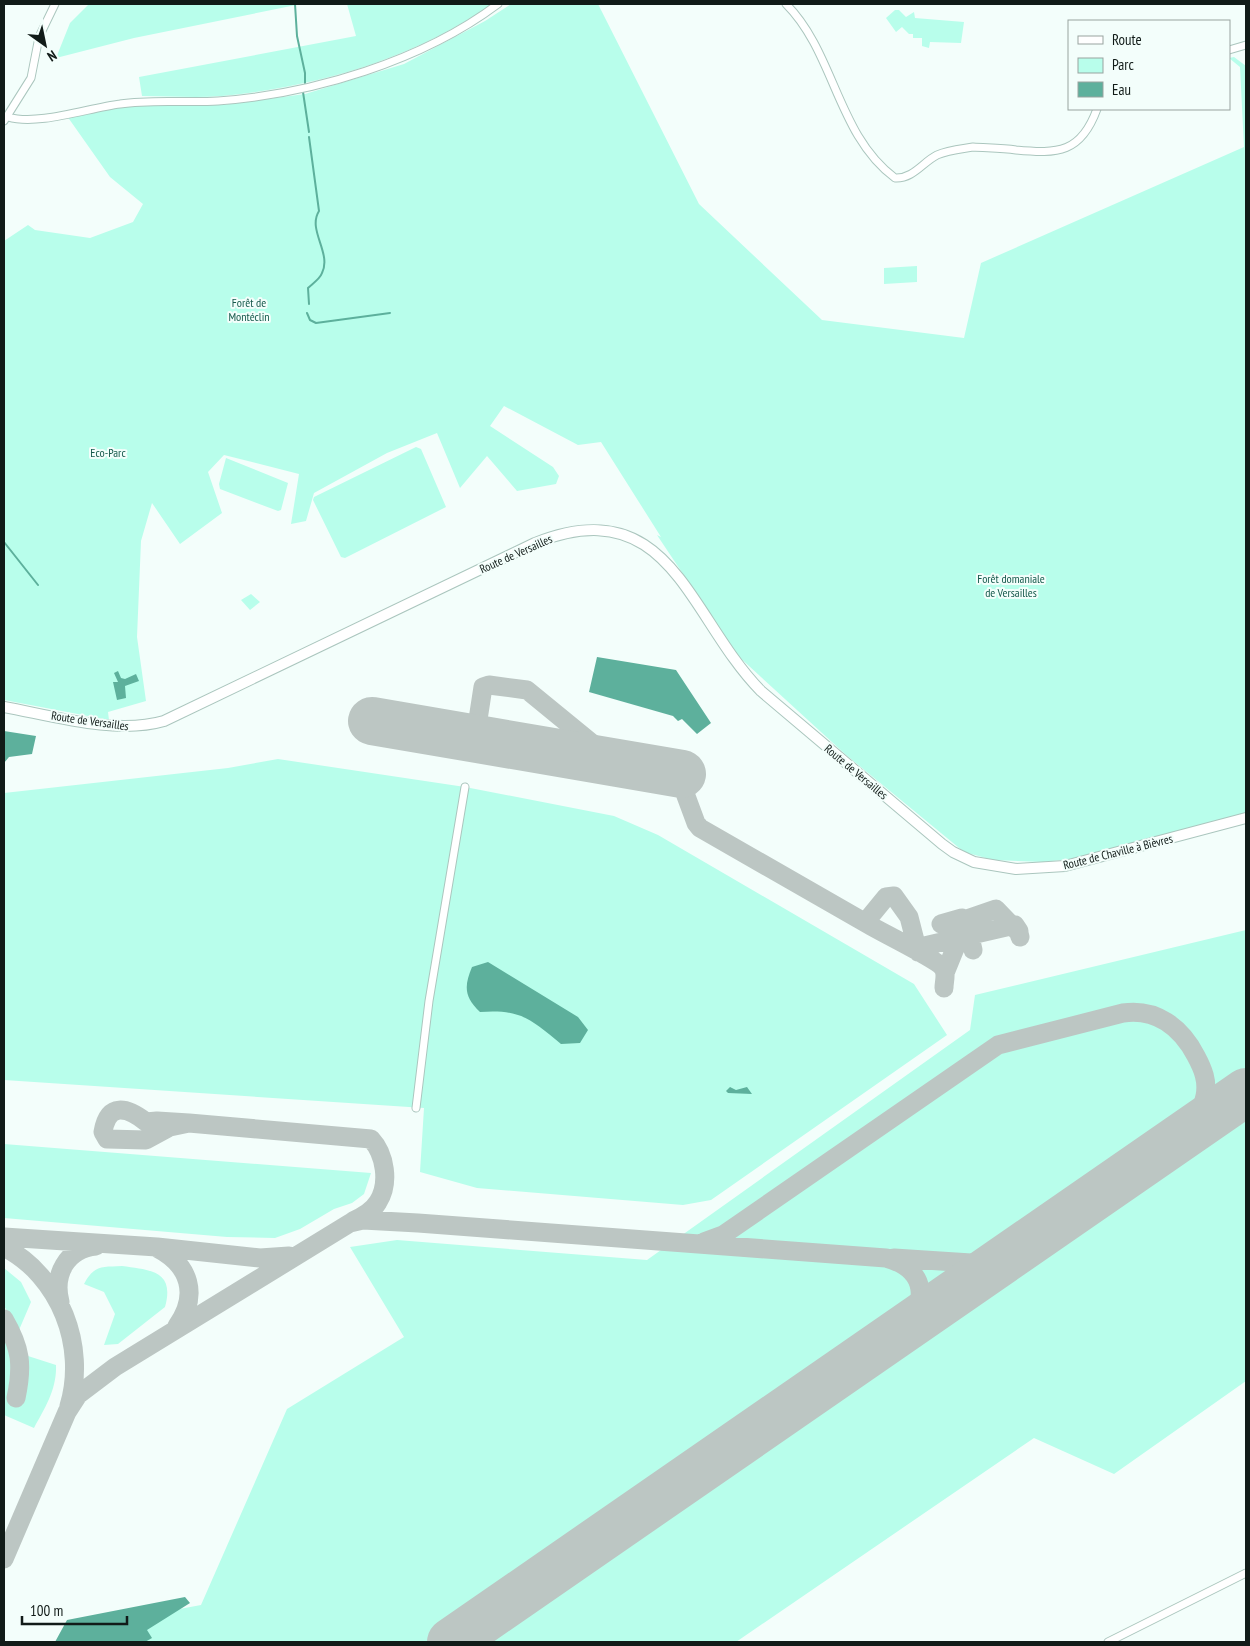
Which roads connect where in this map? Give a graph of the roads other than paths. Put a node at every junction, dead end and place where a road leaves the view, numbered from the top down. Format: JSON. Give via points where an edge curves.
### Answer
{"nodes":[{"id":1,"x":55,"y":4,"type":"edge"},
{"id":2,"x":498,"y":4,"type":"edge"},
{"id":3,"x":786,"y":4,"type":"edge"},
{"id":4,"x":1246,"y":45,"type":"edge"},
{"id":5,"x":1230,"y":50,"type":"edge"},
{"id":6,"x":1097,"y":110,"type":"edge"},
{"id":7,"x":6,"y":119,"type":"edge"},
{"id":8,"x":4,"y":707,"type":"edge"},
{"id":9,"x":465,"y":787,"type":"dead end"},
{"id":10,"x":1246,"y":818,"type":"edge"},
{"id":11,"x":987,"y":865,"type":"joint"},
{"id":12,"x":416,"y":1108,"type":"dead end"},
{"id":13,"x":1246,"y":1573,"type":"edge"},
{"id":14,"x":1108,"y":1642,"type":"edge"}],
"edges":[{"from":1,"to":7,"type":"street","via":[[39,37],[31,78]]},
{"from":2,"to":7,"type":"street","via":[[470,24],[416,50],[304,90],[218,101],[120,103],[61,115]]},
{"from":3,"to":6,"type":"street","via":[[818,51],[862,143],[895,178],[908,176],[944,152],[960,149],[973,147],[1049,153],[1064,150],[1081,139]]},
{"from":4,"to":5,"type":"street"},
{"from":8,"to":11,"type":"main road","name":"Route de Versailles","via":[[120,728],[149,726],[535,543],[566,532],[618,532],[648,546],[663,558],[761,692],[953,852]]},
{"from":9,"to":12,"type":"street"},
{"from":10,"to":11,"type":"main road","name":"Route de Chaville à Bièvres","via":[[1065,866],[1033,870]]},
{"from":13,"to":14,"type":"street"}]}
